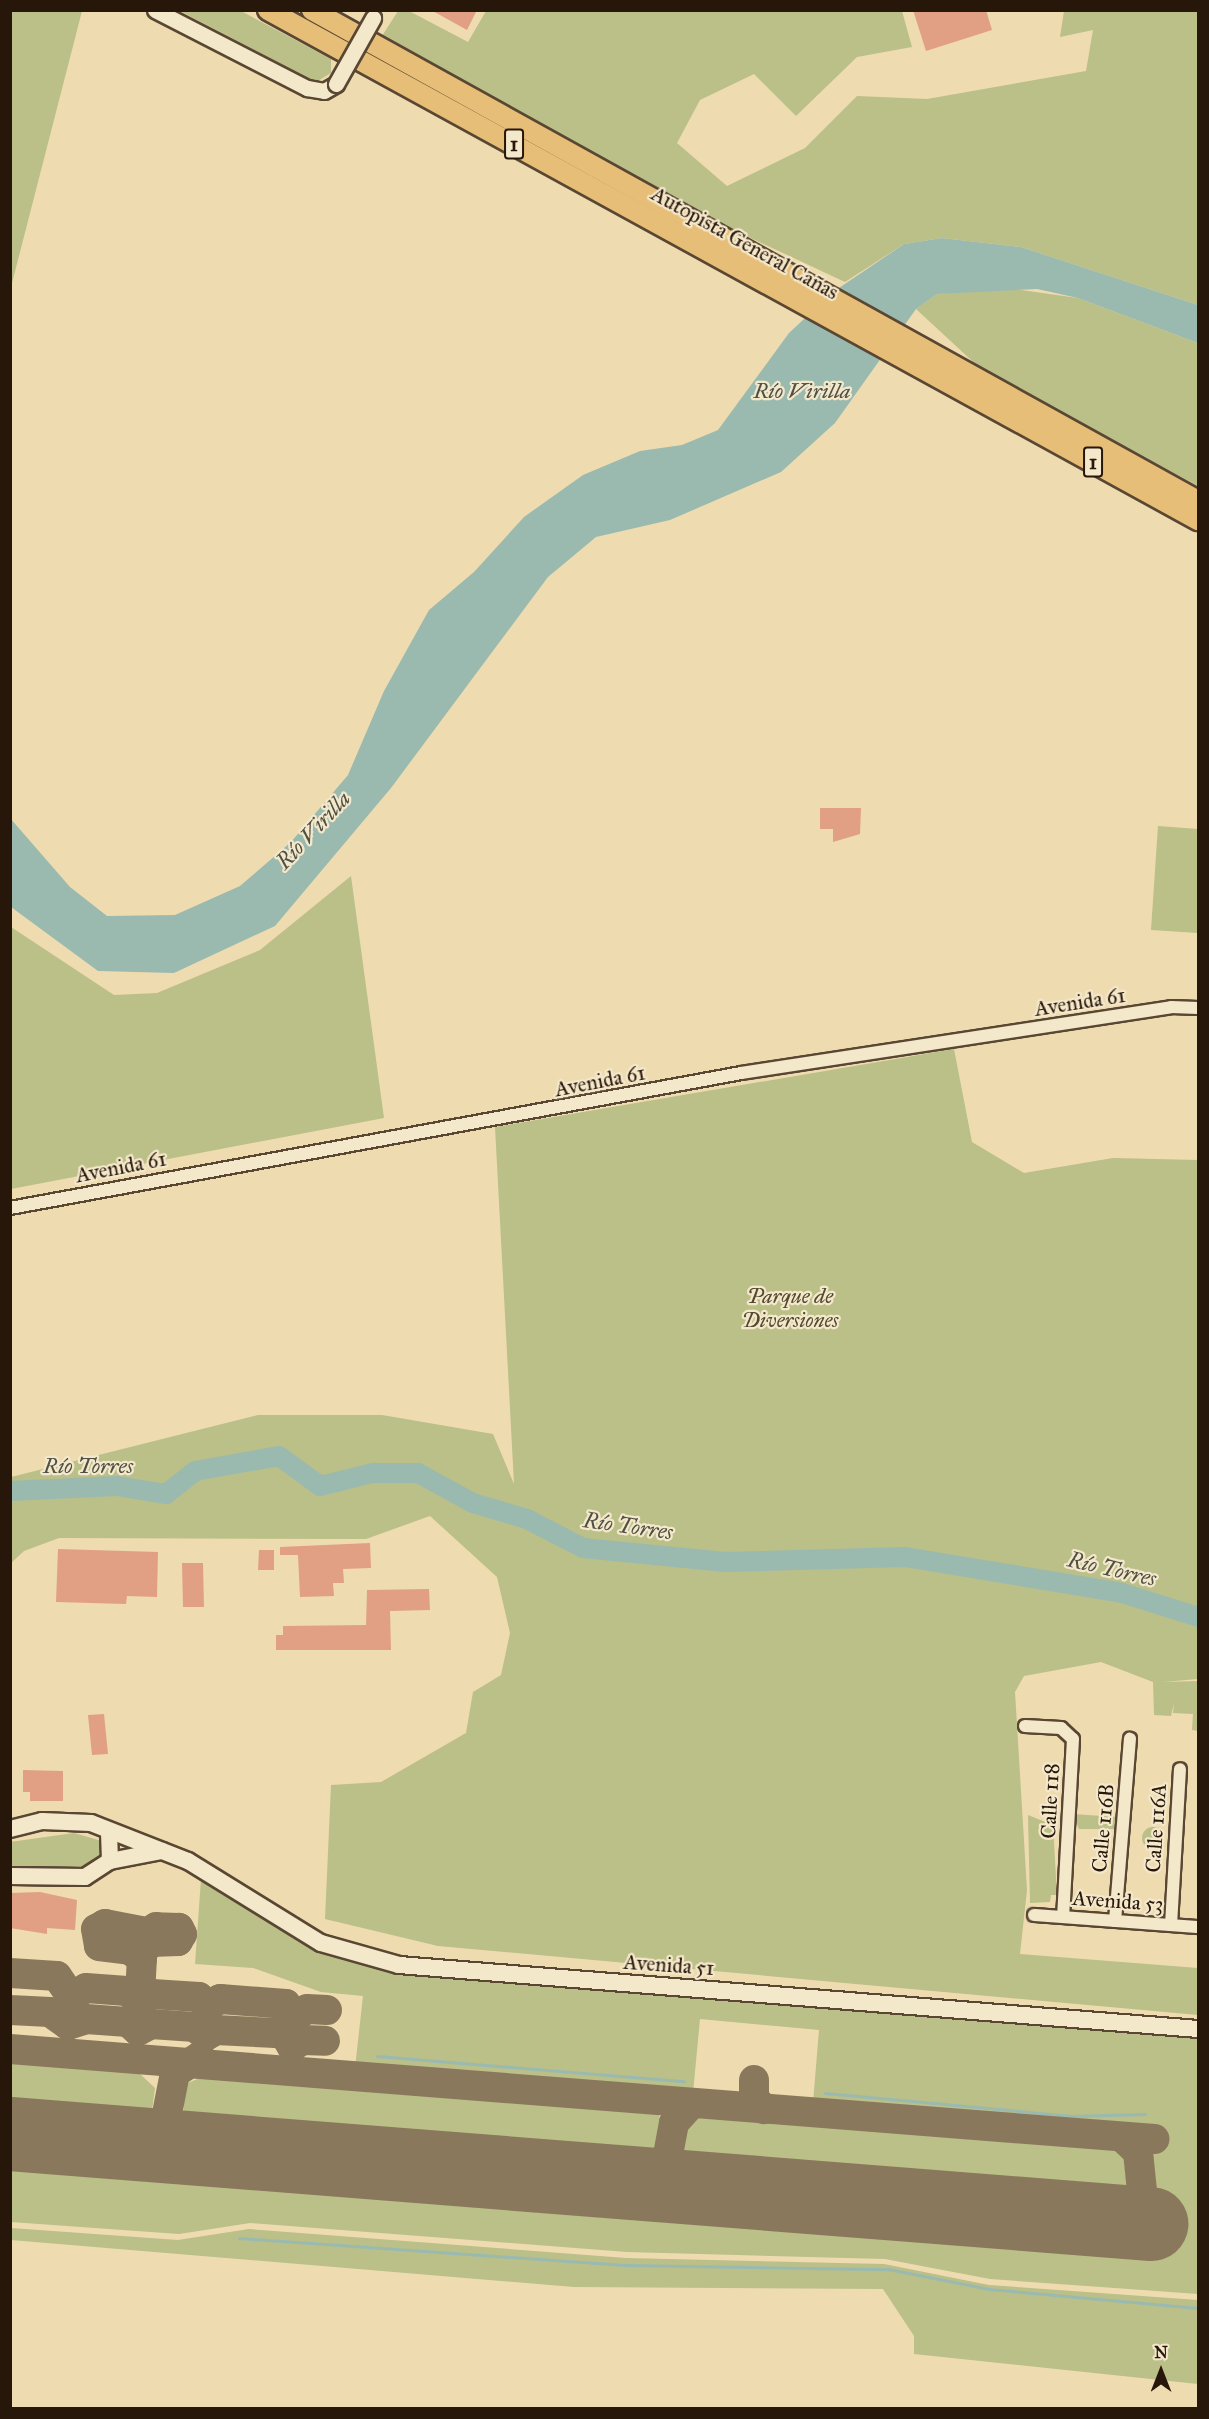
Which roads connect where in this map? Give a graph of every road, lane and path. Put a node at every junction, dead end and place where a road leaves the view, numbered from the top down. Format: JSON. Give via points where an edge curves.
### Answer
{"nodes":[{"id":1,"x":155,"y":10,"type":"edge"},
{"id":2,"x":268,"y":10,"type":"edge"},
{"id":3,"x":312,"y":10,"type":"edge"},
{"id":4,"x":317,"y":10,"type":"edge"},
{"id":5,"x":375,"y":14,"type":"edge"},
{"id":6,"x":346,"y":28,"type":"junction"},
{"id":7,"x":763,"y":270,"type":"junction"},
{"id":8,"x":993,"y":397,"type":"junction"},
{"id":9,"x":1198,"y":501,"type":"edge"},
{"id":10,"x":1198,"y":520,"type":"edge"},
{"id":11,"x":1198,"y":1008,"type":"edge"},
{"id":12,"x":10,"y":1208,"type":"edge"},
{"id":13,"x":1025,"y":1726,"type":"dead end"},
{"id":14,"x":1130,"y":1739,"type":"dead end"},
{"id":15,"x":1180,"y":1769,"type":"dead end"},
{"id":16,"x":10,"y":1829,"type":"edge"},
{"id":17,"x":109,"y":1833,"type":"junction"},
{"id":18,"x":165,"y":1851,"type":"junction"},
{"id":19,"x":110,"y":1861,"type":"junction"},
{"id":20,"x":10,"y":1876,"type":"edge"},
{"id":21,"x":1034,"y":1915,"type":"dead end"},
{"id":22,"x":1064,"y":1917,"type":"junction"},
{"id":23,"x":1115,"y":1921,"type":"junction"},
{"id":24,"x":1171,"y":1925,"type":"junction"},
{"id":25,"x":1198,"y":1927,"type":"edge"},
{"id":26,"x":1198,"y":2029,"type":"edge"}],
"edges":[{"from":1,"to":5,"type":"street","bridge":true,"via":[[307,88],[324,91],[336,84]]},
{"from":2,"to":7,"type":"highway","name":"Autopista General Cañas","number":"1"},
{"from":3,"to":6,"type":"highway","name":"Autopista General Cañas","number":"1"},
{"from":4,"to":6,"type":"highway"},
{"from":6,"to":7,"type":"highway","name":"Autopista General Cañas","number":"1"},
{"from":7,"to":8,"type":"highway","name":"Autopista General Cañas","number":"1"},
{"from":8,"to":9,"type":"highway","name":"Autopista General Cañas","number":"1"},
{"from":8,"to":10,"type":"highway","name":"Autopista General Cañas","number":"1"},
{"from":11,"to":12,"type":"street","name":"Avenida 61","via":[[1171,1007],[741,1073]]},
{"from":13,"to":22,"type":"street","name":"Calle 118","via":[[1061,1728],[1073,1739]]},
{"from":14,"to":23,"type":"street","name":"Calle 116B"},
{"from":15,"to":24,"type":"street","name":"Calle 116A"},
{"from":16,"to":17,"type":"main road","name":"Avenida 51","via":[[68,1820]]},
{"from":17,"to":18,"type":"main road","name":"Avenida 51"},
{"from":17,"to":19,"type":"main road"},
{"from":18,"to":19,"type":"main road"},
{"from":18,"to":26,"type":"main road","name":"Avenida 51","via":[[321,1943],[399,1965]]},
{"from":19,"to":20,"type":"main road","via":[[99,1871],[70,1880]]},
{"from":21,"to":22,"type":"street","name":"Avenida 53"},
{"from":22,"to":23,"type":"street","name":"Avenida 53"},
{"from":23,"to":24,"type":"street","name":"Avenida 53"},
{"from":24,"to":25,"type":"street","name":"Avenida 53"}]}
